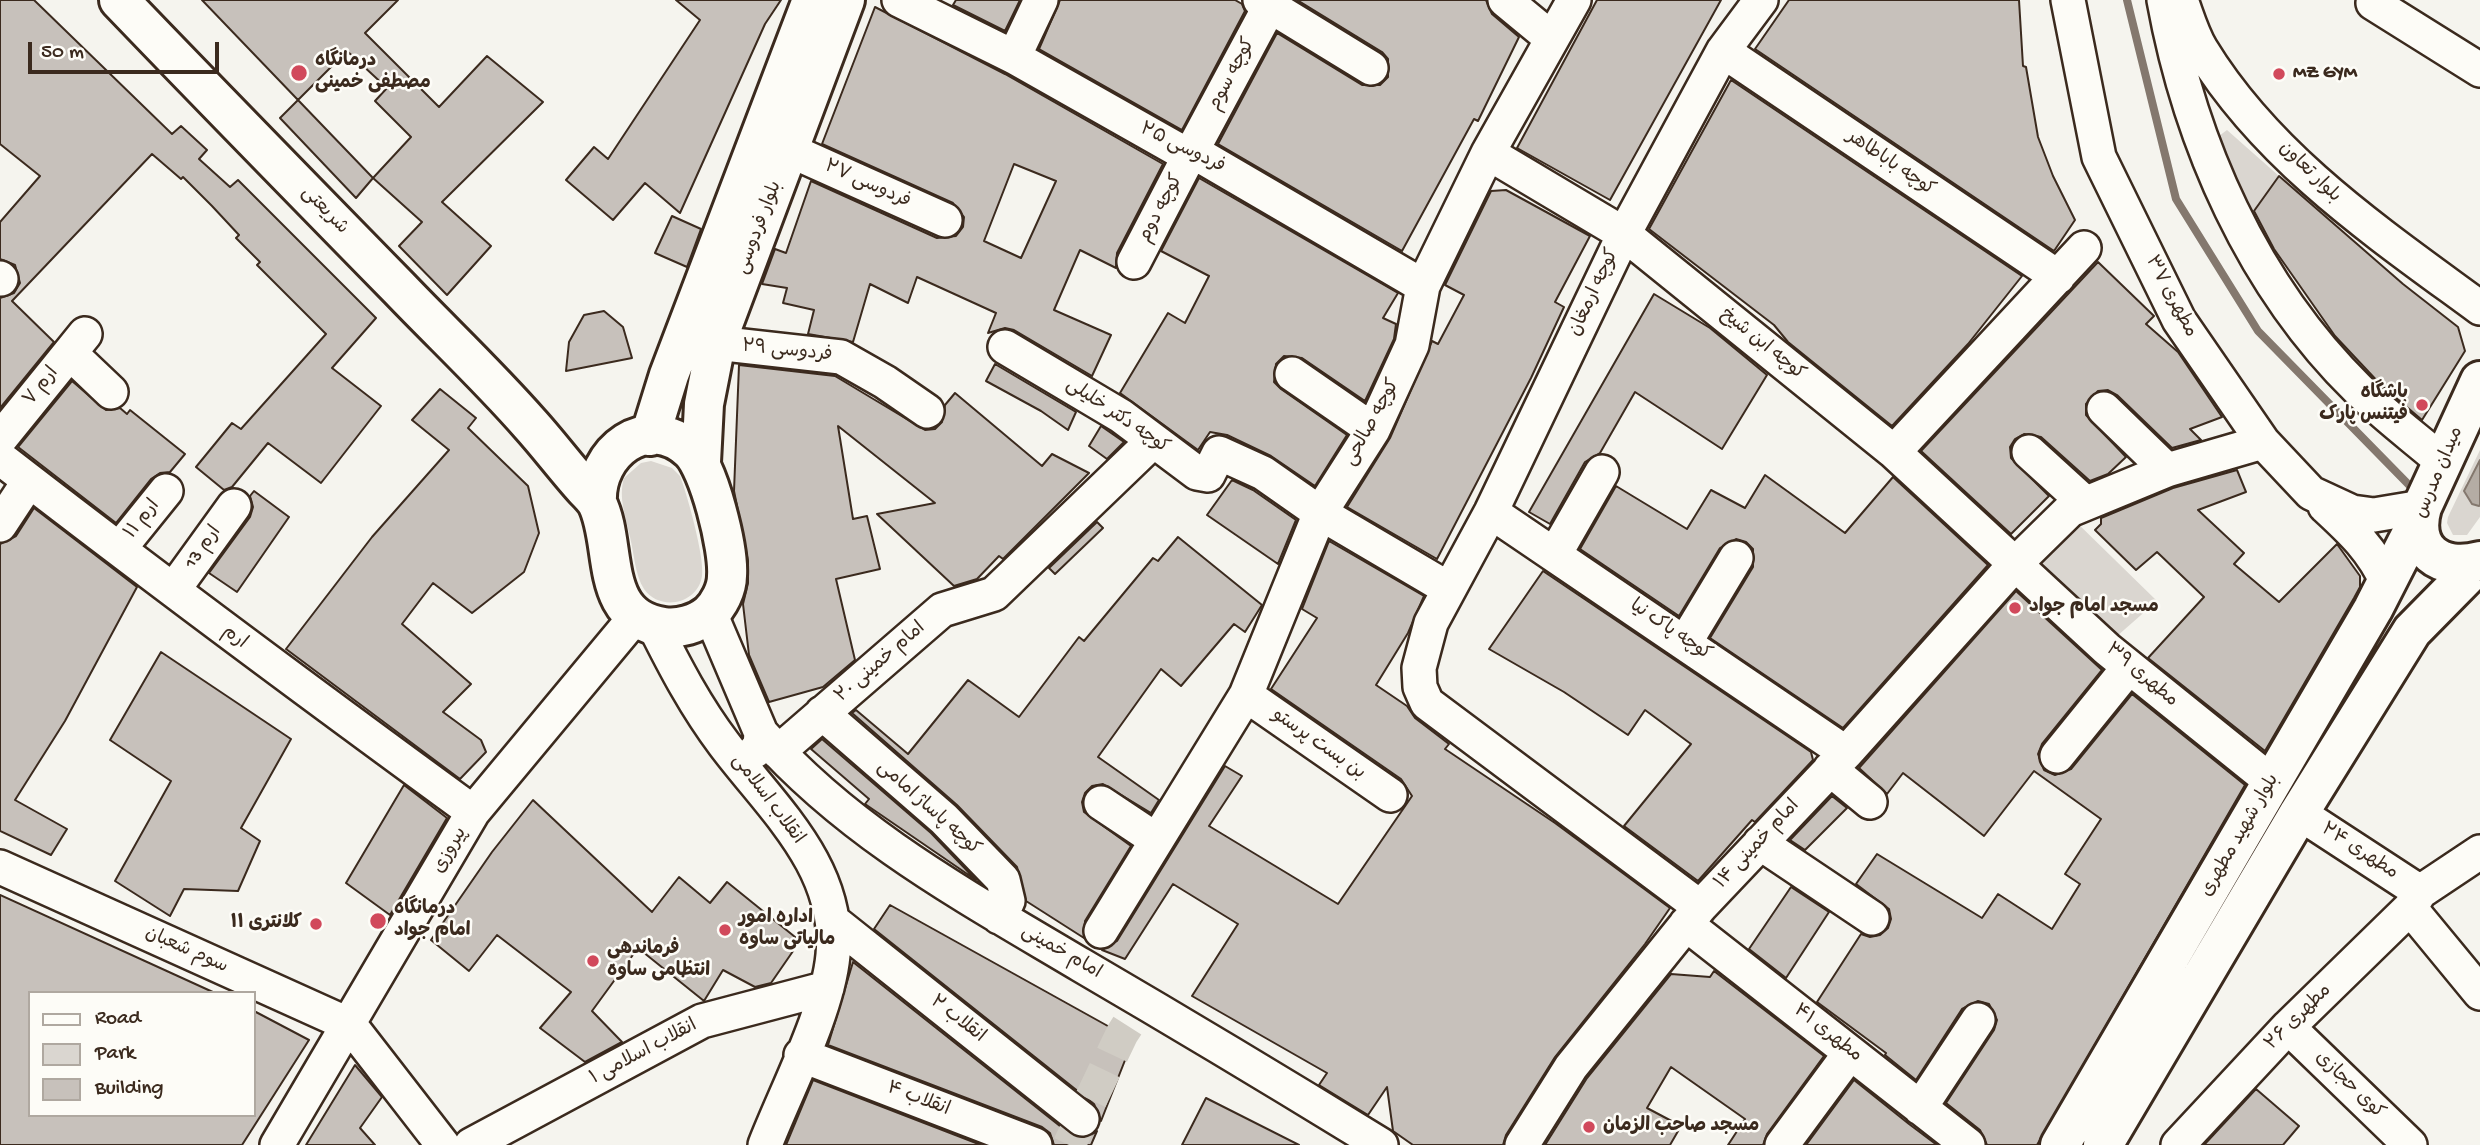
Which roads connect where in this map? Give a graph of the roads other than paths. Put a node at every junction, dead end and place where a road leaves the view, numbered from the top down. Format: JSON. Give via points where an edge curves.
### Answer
{"nodes":[{"id":1,"x":119,"y":0,"type":"edge"},
{"id":2,"x":845,"y":0,"type":"edge"},
{"id":3,"x":899,"y":0,"type":"edge"},
{"id":4,"x":1041,"y":0,"type":"edge"},
{"id":5,"x":1505,"y":0,"type":"edge"},
{"id":6,"x":1574,"y":0,"type":"edge"},
{"id":7,"x":1761,"y":0,"type":"edge"},
{"id":8,"x":2068,"y":0,"type":"edge"},
{"id":9,"x":2164,"y":0,"type":"edge"},
{"id":10,"x":2181,"y":0,"type":"edge"},
{"id":11,"x":1268,"y":2,"type":"edge"},
{"id":12,"x":2373,"y":3,"type":"dead end"},
{"id":13,"x":804,"y":4,"type":"edge"},
{"id":14,"x":1551,"y":38,"type":"junction"},
{"id":15,"x":1723,"y":51,"type":"junction"},
{"id":16,"x":1014,"y":57,"type":"junction"},
{"id":17,"x":1371,"y":68,"type":"dead end"},
{"id":18,"x":2480,"y":71,"type":"edge"},
{"id":19,"x":789,"y":150,"type":"junction"},
{"id":20,"x":1191,"y":153,"type":"junction"},
{"id":21,"x":1488,"y":153,"type":"junction"},
{"id":22,"x":945,"y":220,"type":"dead end"},
{"id":23,"x":1624,"y":234,"type":"junction"},
{"id":24,"x":2084,"y":248,"type":"dead end"},
{"id":25,"x":1134,"y":262,"type":"dead end"},
{"id":26,"x":2058,"y":277,"type":"junction"},
{"id":27,"x":1423,"y":286,"type":"junction"},
{"id":28,"x":2480,"y":308,"type":"edge"},
{"id":29,"x":716,"y":343,"type":"junction"},
{"id":30,"x":1005,"y":347,"type":"dead end"},
{"id":31,"x":1292,"y":374,"type":"dead end"},
{"id":32,"x":2480,"y":380,"type":"edge"},
{"id":33,"x":111,"y":392,"type":"dead end"},
{"id":34,"x":2104,"y":409,"type":"dead end"},
{"id":35,"x":928,"y":411,"type":"dead end"},
{"id":36,"x":529,"y":423,"type":"junction"},
{"id":37,"x":1373,"y":430,"type":"junction"},
{"id":38,"x":650,"y":436,"type":"junction"},
{"id":39,"x":0,"y":439,"type":"edge"},
{"id":40,"x":1153,"y":441,"type":"junction"},
{"id":41,"x":2263,"y":442,"type":"junction"},
{"id":42,"x":1894,"y":452,"type":"junction"},
{"id":43,"x":2029,"y":452,"type":"dead end"},
{"id":44,"x":0,"y":458,"type":"edge"},
{"id":45,"x":607,"y":461,"type":"junction"},
{"id":46,"x":701,"y":462,"type":"junction"},
{"id":47,"x":2443,"y":462,"type":"junction"},
{"id":48,"x":2167,"y":470,"type":"junction"},
{"id":49,"x":1602,"y":472,"type":"dead end"},
{"id":50,"x":29,"y":481,"type":"junction"},
{"id":51,"x":166,"y":491,"type":"dead end"},
{"id":52,"x":2311,"y":493,"type":"junction"},
{"id":53,"x":597,"y":503,"type":"junction"},
{"id":54,"x":2085,"y":503,"type":"junction"},
{"id":55,"x":234,"y":506,"type":"dead end"},
{"id":56,"x":1491,"y":512,"type":"junction"},
{"id":57,"x":1320,"y":513,"type":"junction"},
{"id":58,"x":2419,"y":515,"type":"junction"},
{"id":59,"x":0,"y":525,"type":"edge"},
{"id":60,"x":120,"y":548,"type":"junction"},
{"id":61,"x":1555,"y":554,"type":"junction"},
{"id":62,"x":1736,"y":558,"type":"dead end"},
{"id":63,"x":2480,"y":561,"type":"edge"},
{"id":64,"x":2016,"y":563,"type":"junction"},
{"id":65,"x":2387,"y":583,"type":"junction"},
{"id":66,"x":174,"y":589,"type":"junction"},
{"id":67,"x":1448,"y":592,"type":"junction"},
{"id":68,"x":710,"y":613,"type":"junction"},
{"id":69,"x":645,"y":621,"type":"junction"},
{"id":70,"x":1686,"y":641,"type":"junction"},
{"id":71,"x":2129,"y":667,"type":"junction"},
{"id":72,"x":1247,"y":695,"type":"junction"},
{"id":73,"x":822,"y":713,"type":"junction"},
{"id":74,"x":769,"y":743,"type":"junction"},
{"id":75,"x":724,"y":744,"type":"junction"},
{"id":76,"x":2057,"y":756,"type":"dead end"},
{"id":77,"x":1838,"y":761,"type":"junction"},
{"id":78,"x":2272,"y":782,"type":"junction"},
{"id":79,"x":1390,"y":795,"type":"dead end"},
{"id":80,"x":1870,"y":802,"type":"dead end"},
{"id":81,"x":1101,"y":803,"type":"dead end"},
{"id":82,"x":473,"y":812,"type":"junction"},
{"id":83,"x":2299,"y":813,"type":"junction"},
{"id":84,"x":1155,"y":839,"type":"junction"},
{"id":85,"x":1759,"y":843,"type":"junction"},
{"id":86,"x":2480,"y":852,"type":"edge"},
{"id":87,"x":0,"y":867,"type":"edge"},
{"id":88,"x":2415,"y":900,"type":"junction"},
{"id":89,"x":1693,"y":915,"type":"junction"},
{"id":90,"x":999,"y":916,"type":"junction"},
{"id":91,"x":1872,"y":918,"type":"dead end"},
{"id":92,"x":833,"y":921,"type":"junction"},
{"id":93,"x":1101,"y":931,"type":"dead end"},
{"id":94,"x":827,"y":988,"type":"junction"},
{"id":95,"x":2480,"y":993,"type":"edge"},
{"id":96,"x":1978,"y":1020,"type":"dead end"},
{"id":97,"x":350,"y":1026,"type":"junction"},
{"id":98,"x":2288,"y":1027,"type":"junction"},
{"id":99,"x":1850,"y":1053,"type":"junction"},
{"id":100,"x":801,"y":1055,"type":"junction"},
{"id":101,"x":1920,"y":1108,"type":"junction"},
{"id":102,"x":1082,"y":1119,"type":"dead end"},
{"id":103,"x":276,"y":1145,"type":"edge"},
{"id":104,"x":443,"y":1145,"type":"edge"},
{"id":105,"x":471,"y":1145,"type":"edge"},
{"id":106,"x":765,"y":1145,"type":"edge"},
{"id":107,"x":1035,"y":1145,"type":"edge"},
{"id":108,"x":1381,"y":1145,"type":"edge"},
{"id":109,"x":1522,"y":1145,"type":"edge"},
{"id":110,"x":1783,"y":1145,"type":"edge"},
{"id":111,"x":1968,"y":1145,"type":"edge"},
{"id":112,"x":2060,"y":1145,"type":"edge"},
{"id":113,"x":2103,"y":1145,"type":"edge"},
{"id":114,"x":2178,"y":1145,"type":"edge"},
{"id":115,"x":2410,"y":1145,"type":"edge"}],
"edges":[{"from":1,"to":36,"type":"main road","name":"شریعتی"},
{"from":2,"to":19,"type":"main road","name":"بلوار فردوسی"},
{"from":3,"to":16,"type":"street","name":"فردوسی ۲۵"},
{"from":4,"to":16,"type":"street"},
{"from":5,"to":14,"type":"street"},
{"from":6,"to":14,"type":"street","name":"کوچه صالحی"},
{"from":7,"to":15,"type":"street","name":"کوچه ارمغان"},
{"from":8,"to":41,"type":"street","name":"مطهری ۳۷","via":[[2099,157],[2179,320]]},
{"from":9,"to":47,"type":"street","via":[[2175,60],[2205,147],[2253,254],[2299,320],[2357,389]]},
{"from":10,"to":28,"type":"street","name":"بلوار تعاون","via":[[2200,47],[2238,103],[2343,207]]},
{"from":11,"to":17,"type":"street"},
{"from":11,"to":20,"type":"street","name":"کوچه سوم"},
{"from":12,"to":18,"type":"street"},
{"from":13,"to":38,"type":"main road","name":"بلوار فردوسی"},
{"from":14,"to":21,"type":"street","name":"کوچه صالحی"},
{"from":15,"to":23,"type":"street","name":"کوچه ارمغان"},
{"from":15,"to":26,"type":"street","name":"کوچه باباطاهر"},
{"from":16,"to":20,"type":"street","name":"فردوسی ۲۵"},
{"from":19,"to":22,"type":"street","name":"فردوسی ۲۷"},
{"from":19,"to":29,"type":"main road","name":"بلوار فردوسی"},
{"from":20,"to":25,"type":"street","name":"کوچه دوم"},
{"from":20,"to":27,"type":"street","name":"فردوسی ۲۵"},
{"from":21,"to":23,"type":"street","name":"کوچه ابن شیخ"},
{"from":21,"to":27,"type":"street","name":"کوچه صالحی"},
{"from":23,"to":42,"type":"street","name":"کوچه ابن شیخ"},
{"from":23,"to":56,"type":"street","name":"کوچه ارمغان"},
{"from":24,"to":26,"type":"street"},
{"from":26,"to":42,"type":"street"},
{"from":27,"to":37,"type":"street","name":"کوچه صالحی","via":[[1412,345]]},
{"from":29,"to":35,"type":"street","name":"فردوسی ۲۹","via":[[841,357]]},
{"from":29,"to":46,"type":"main road","name":"بلوار فردوسی","via":[[704,404]]},
{"from":30,"to":40,"type":"street","name":"کوچه دکتر خلیلی","via":[[1121,416]]},
{"from":31,"to":37,"type":"street"},
{"from":32,"to":47,"type":"main road","name":"میدان مدرس"},
{"from":33,"to":39,"type":"street","name":"ارم ۷","via":[[77,343]]},
{"from":34,"to":48,"type":"street"},
{"from":36,"to":45,"type":"main road","name":"شریعتی","via":[[568,446]]},
{"from":36,"to":53,"type":"main road","name":"شریعتی"},
{"from":37,"to":57,"type":"street","name":"کوچه صالحی"},
{"from":38,"to":45,"type":"main road","via":[[624,444]]},
{"from":38,"to":46,"type":"main road","via":[[679,443]]},
{"from":40,"to":57,"type":"street","name":"کوچه دکتر خلیلی","via":[[1198,473],[1208,475],[1219,453],[1263,473]]},
{"from":40,"to":73,"type":"street","name":"امام خمینی ۲۰","via":[[994,594],[942,610]]},
{"from":41,"to":48,"type":"street","name":"امام خمینی ۱۴"},
{"from":41,"to":52,"type":"street","name":"مطهری ۳۷"},
{"from":42,"to":64,"type":"street","name":"کوچه ابن شیخ"},
{"from":43,"to":54,"type":"street"},
{"from":44,"to":50,"type":"street","name":"ارم"},
{"from":45,"to":53,"type":"main road","via":[[596,486]]},
{"from":46,"to":68,"type":"main road","via":[[728,578]]},
{"from":47,"to":58,"type":"main road","name":"میدان مدرس"},
{"from":48,"to":54,"type":"street","name":"امام خمینی ۱۴"},
{"from":49,"to":61,"type":"street"},
{"from":50,"to":59,"type":"street"},
{"from":50,"to":60,"type":"street","name":"ارم"},
{"from":51,"to":60,"type":"street","name":"ارم ۱۱"},
{"from":52,"to":58,"type":"street","name":"مطهری ۳۷","via":[[2352,512]]},
{"from":52,"to":65,"type":"street","via":[[2362,541]]},
{"from":53,"to":69,"type":"main road","via":[[616,586],[623,602]]},
{"from":54,"to":64,"type":"street","name":"امام خمینی ۱۴","via":[[2070,510]]},
{"from":55,"to":66,"type":"street","name":"ارم 13"},
{"from":56,"to":61,"type":"street","name":"کوچه پاک نیا"},
{"from":56,"to":67,"type":"street","name":"کوچه ارمغان"},
{"from":57,"to":67,"type":"street"},
{"from":57,"to":72,"type":"street","name":"کوچه صالحی"},
{"from":58,"to":63,"type":"main road","name":"میدان مدرس","via":[[2423,545],[2438,561],[2460,566]]},
{"from":58,"to":65,"type":"main road","name":"بلوار شهید مطهری"},
{"from":60,"to":66,"type":"street","name":"ارم"},
{"from":61,"to":70,"type":"street","name":"کوچه پاک نیا"},
{"from":62,"to":70,"type":"street"},
{"from":63,"to":83,"type":"main road","name":"بلوار شهید مطهری","via":[[2413,631]]},
{"from":64,"to":71,"type":"street","name":"مطهری ۳۹"},
{"from":64,"to":77,"type":"street","name":"امام خمینی ۱۴"},
{"from":65,"to":78,"type":"main road","name":"بلوار شهید مطهری"},
{"from":66,"to":82,"type":"street","name":"ارم","via":[[229,635]]},
{"from":67,"to":89,"type":"street","name":"مطهری ۴۱","via":[[1432,622],[1419,668],[1427,704]]},
{"from":68,"to":69,"type":"main road","via":[[693,624],[674,628]]},
{"from":68,"to":74,"type":"street"},
{"from":69,"to":75,"type":"street","name":"انقلاب اسلامی"},
{"from":69,"to":82,"type":"street","name":"پیروزی"},
{"from":70,"to":77,"type":"street","name":"کوچه پاک نیا"},
{"from":71,"to":76,"type":"street"},
{"from":71,"to":78,"type":"street","name":"مطهری ۳۹"},
{"from":72,"to":79,"type":"street","name":"بن بست پرستو"},
{"from":72,"to":84,"type":"street","name":"کوچه صالحی"},
{"from":73,"to":74,"type":"street","name":"امام خمینی ۲۰"},
{"from":73,"to":90,"type":"street","name":"کوچه پاساژ امامی","via":[[944,819],[1003,880],[1008,901]]},
{"from":74,"to":75,"type":"street","name":"امام خمینی ۲۰","via":[[755,752],[737,752]]},
{"from":74,"to":90,"type":"street","name":"امام خمینی","via":[[819,793],[883,843]]},
{"from":75,"to":92,"type":"street","name":"انقلاب اسلامی","via":[[786,818],[813,862]]},
{"from":77,"to":80,"type":"street","name":"کوچه پاک نیا"},
{"from":77,"to":85,"type":"street","name":"امام خمینی ۱۴"},
{"from":78,"to":112,"type":"main road","name":"بلوار شهید مطهری"},
{"from":81,"to":84,"type":"street"},
{"from":82,"to":97,"type":"street","name":"پیروزی"},
{"from":83,"to":88,"type":"street","name":"مطهری ۲۴"},
{"from":83,"to":113,"type":"main road","name":"بلوار شهید مطهری"},
{"from":84,"to":93,"type":"street","name":"کوچه صالحی"},
{"from":85,"to":89,"type":"street","name":"امام خمینی ۱۴"},
{"from":85,"to":91,"type":"street"},
{"from":86,"to":88,"type":"street","name":"مطهری ۲۶"},
{"from":87,"to":97,"type":"street","name":"سوم شعبان"},
{"from":88,"to":95,"type":"street","name":"مطهری ۲۴"},
{"from":88,"to":98,"type":"street","name":"مطهری ۲۶"},
{"from":89,"to":99,"type":"street","name":"مطهری ۴۱"},
{"from":89,"to":109,"type":"street","name":"امام خمینی ۱۴","via":[[1571,1067]]},
{"from":90,"to":108,"type":"street","name":"امام خمینی"},
{"from":92,"to":94,"type":"street","name":"انقلاب اسلامی"},
{"from":92,"to":102,"type":"street","name":"انقلاب ۲"},
{"from":94,"to":100,"type":"street","name":"انقلاب اسلامی"},
{"from":94,"to":105,"type":"street","name":"انقلاب اسلامی ۱","via":[[702,1021]]},
{"from":96,"to":101,"type":"street"},
{"from":97,"to":103,"type":"street","name":"پیروزی"},
{"from":97,"to":104,"type":"street","name":"سوم شعبان"},
{"from":98,"to":114,"type":"street","name":"مطهری ۲۶"},
{"from":98,"to":115,"type":"street","name":"کوی حجازی"},
{"from":99,"to":101,"type":"street","name":"مطهری ۴۱"},
{"from":99,"to":110,"type":"street"},
{"from":100,"to":106,"type":"street","name":"انقلاب اسلامی"},
{"from":100,"to":107,"type":"street","name":"انقلاب ۴"},
{"from":101,"to":111,"type":"street","name":"مطهری ۴۱"}]}
